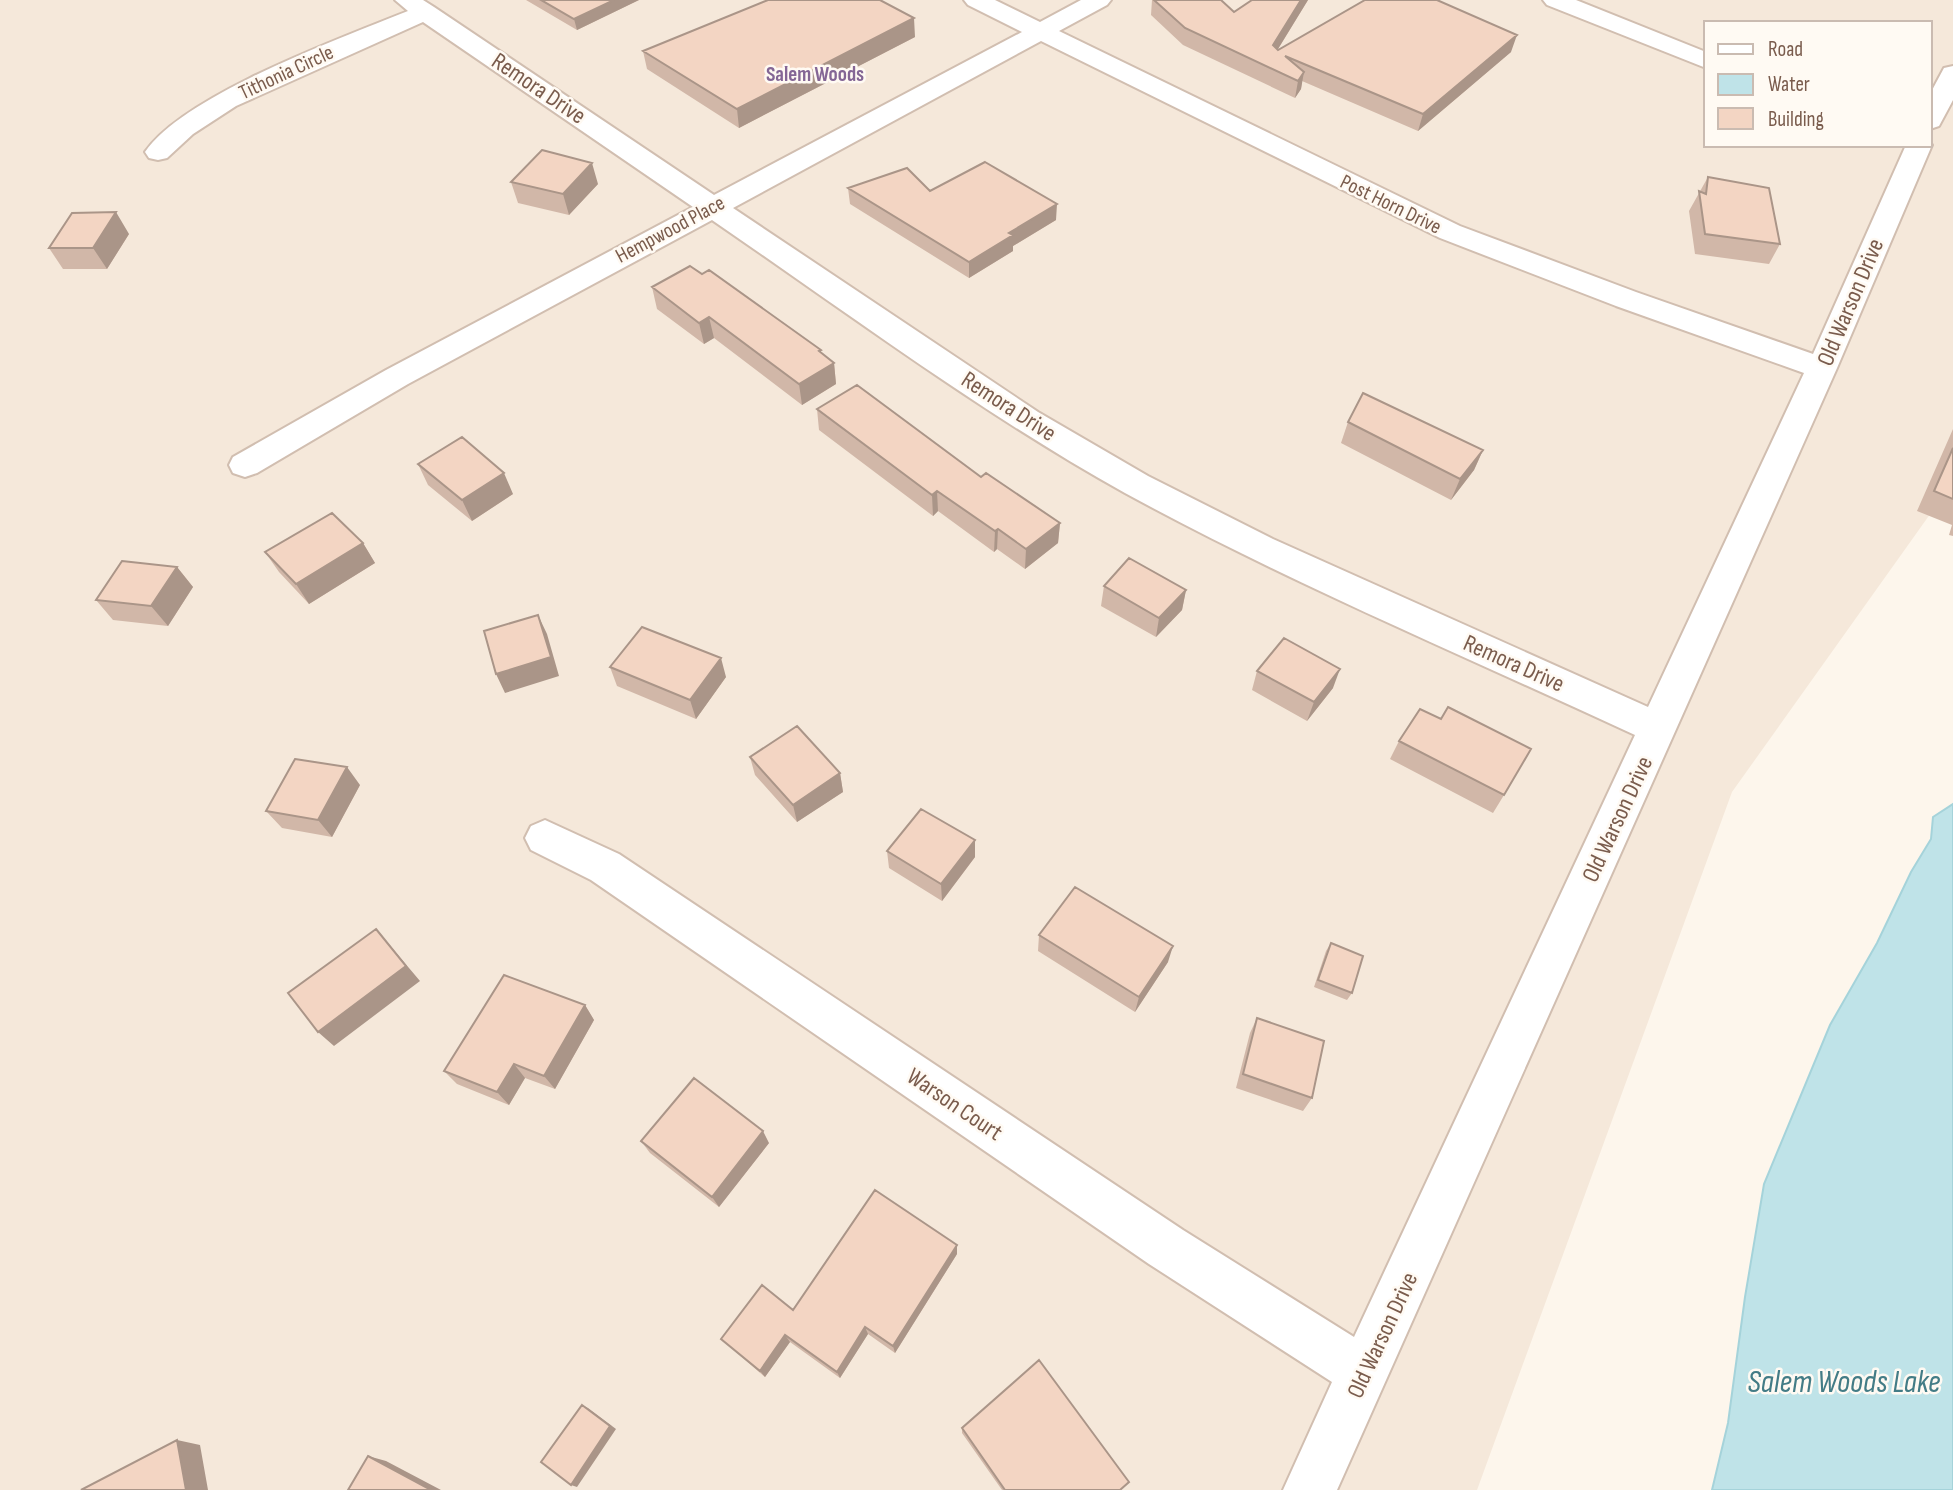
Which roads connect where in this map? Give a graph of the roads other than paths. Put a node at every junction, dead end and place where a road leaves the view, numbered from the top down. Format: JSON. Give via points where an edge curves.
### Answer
{"nodes":[{"id":1,"x":976,"y":0,"type":"edge"},
{"id":2,"x":1099,"y":0,"type":"edge"},
{"id":3,"x":1555,"y":0,"type":"edge"},
{"id":4,"x":416,"y":6,"type":"edge"},
{"id":5,"x":1038,"y":31,"type":"junction"},
{"id":6,"x":1704,"y":60,"type":"edge"},
{"id":7,"x":1953,"y":73,"type":"edge"},
{"id":8,"x":1932,"y":117,"type":"edge"},
{"id":9,"x":1918,"y":147,"type":"edge"},
{"id":10,"x":158,"y":152,"type":"dead end"},
{"id":11,"x":713,"y":205,"type":"junction"},
{"id":12,"x":1822,"y":368,"type":"junction"},
{"id":13,"x":245,"y":465,"type":"dead end"},
{"id":14,"x":1658,"y":728,"type":"junction"},
{"id":15,"x":545,"y":838,"type":"dead end"},
{"id":16,"x":1364,"y":1373,"type":"junction"},
{"id":17,"x":1310,"y":1490,"type":"edge"}],
"edges":[{"from":1,"to":5,"type":"street","name":"Post Horn Drive"},
{"from":2,"to":5,"type":"street","name":"Hempwood Place"},
{"from":3,"to":6,"type":"street"},
{"from":4,"to":10,"type":"street","name":"Tithonia Circle","via":[[217,104]]},
{"from":4,"to":11,"type":"street","name":"Remora Drive"},
{"from":5,"to":11,"type":"street","name":"Hempwood Place"},
{"from":5,"to":12,"type":"street","name":"Post Horn Drive","via":[[1450,232]]},
{"from":7,"to":8,"type":"street"},
{"from":9,"to":12,"type":"street","name":"Old Warson Drive"},
{"from":11,"to":13,"type":"street","name":"Hempwood Place"},
{"from":11,"to":14,"type":"street","name":"Remora Drive","via":[[1027,420],[1136,484],[1261,548]]},
{"from":12,"to":14,"type":"street","name":"Old Warson Drive"},
{"from":14,"to":16,"type":"street","name":"Old Warson Drive"},
{"from":15,"to":16,"type":"street","name":"Warson Court","via":[[605,867],[1166,1247]]},
{"from":16,"to":17,"type":"street","name":"Old Warson Drive"}]}
